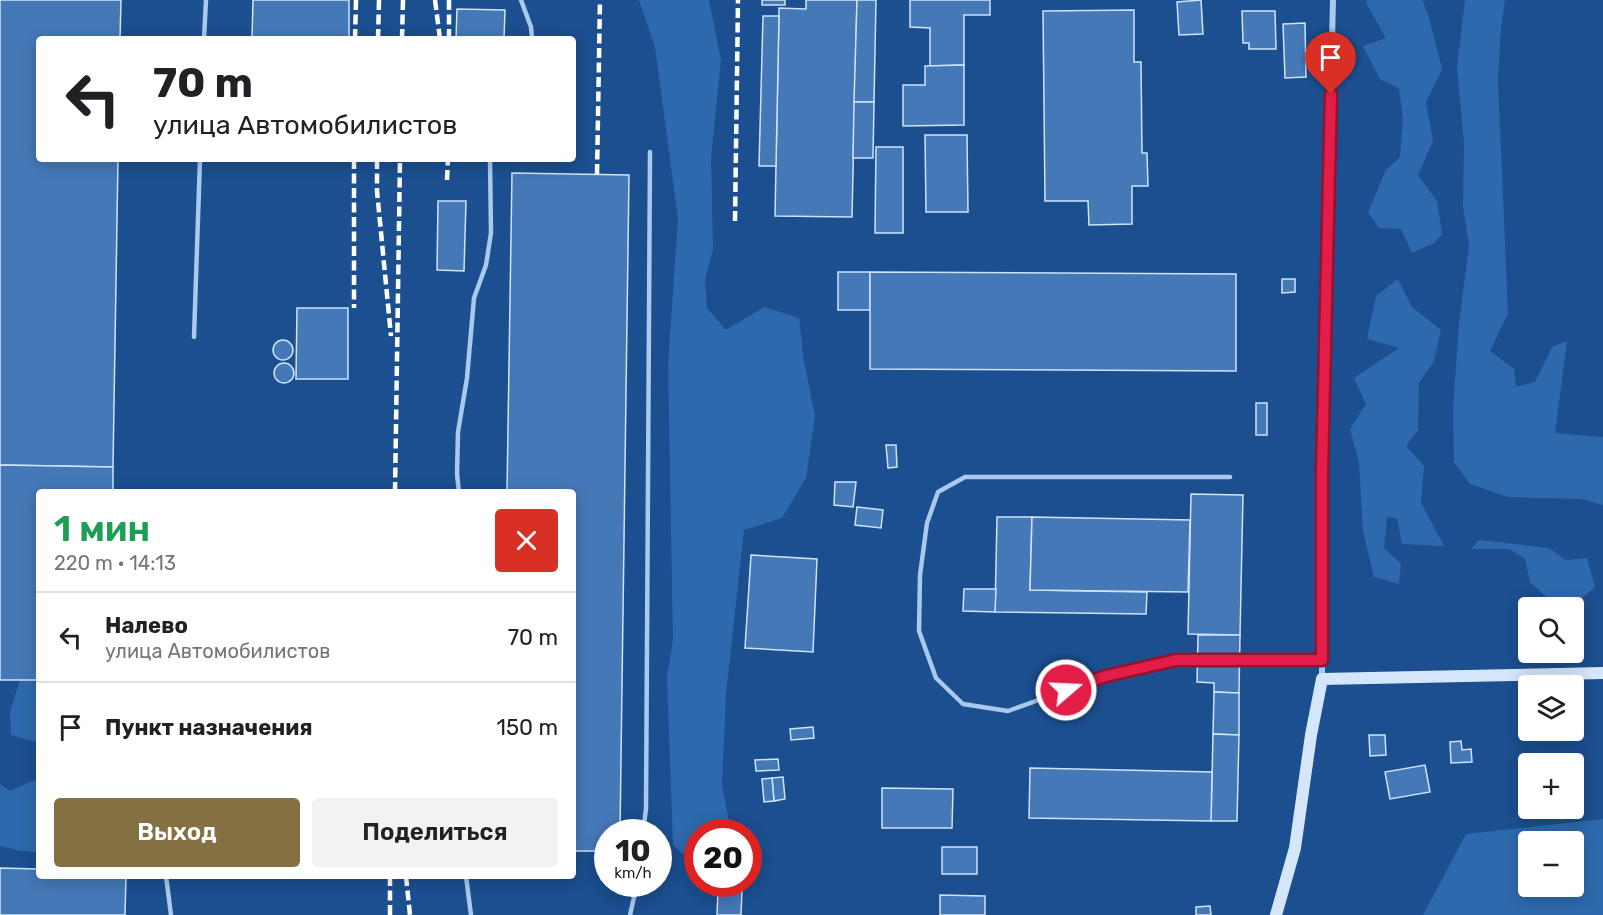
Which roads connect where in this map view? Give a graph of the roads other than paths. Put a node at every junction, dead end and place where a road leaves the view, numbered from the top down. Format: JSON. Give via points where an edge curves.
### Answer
{"nodes":[{"id":1,"x":206,"y":0,"type":"edge"},
{"id":2,"x":521,"y":0,"type":"edge"},
{"id":3,"x":1333,"y":0,"type":"edge"},
{"id":4,"x":204,"y":36,"type":"edge"},
{"id":5,"x":532,"y":36,"type":"edge"},
{"id":6,"x":650,"y":152,"type":"dead end"},
{"id":7,"x":200,"y":162,"type":"edge"},
{"id":8,"x":490,"y":162,"type":"edge"},
{"id":9,"x":194,"y":337,"type":"dead end"},
{"id":10,"x":1230,"y":477,"type":"dead end"},
{"id":11,"x":459,"y":489,"type":"edge"},
{"id":12,"x":1322,"y":660,"type":"junction"},
{"id":13,"x":1603,"y":673,"type":"edge"},
{"id":14,"x":1322,"y":679,"type":"junction"},
{"id":15,"x":644,"y":819,"type":"edge"},
{"id":16,"x":166,"y":879,"type":"edge"},
{"id":17,"x":466,"y":879,"type":"edge"},
{"id":18,"x":634,"y":897,"type":"edge"},
{"id":19,"x":171,"y":915,"type":"edge"},
{"id":20,"x":471,"y":915,"type":"edge"},
{"id":21,"x":630,"y":915,"type":"edge"},
{"id":22,"x":1276,"y":915,"type":"edge"}],
"edges":[{"from":1,"to":4,"type":"lane"},
{"from":2,"to":5,"type":"lane"},
{"from":3,"to":12,"type":"street","via":[[1322,471]]},
{"from":6,"to":15,"type":"lane"},
{"from":7,"to":9,"type":"lane"},
{"from":8,"to":11,"type":"lane","via":[[491,233],[486,265],[474,298],[459,432]]},
{"from":10,"to":12,"type":"lane","via":[[965,477],[938,492],[927,523],[920,575],[919,631],[936,678],[963,704],[1008,711],[1106,676],[1176,660]]},
{"from":12,"to":14,"type":"street"},
{"from":13,"to":14,"type":"street"},
{"from":14,"to":22,"type":"street","via":[[1295,848]]},
{"from":16,"to":19,"type":"lane"},
{"from":17,"to":20,"type":"lane"},
{"from":18,"to":21,"type":"lane"}]}
